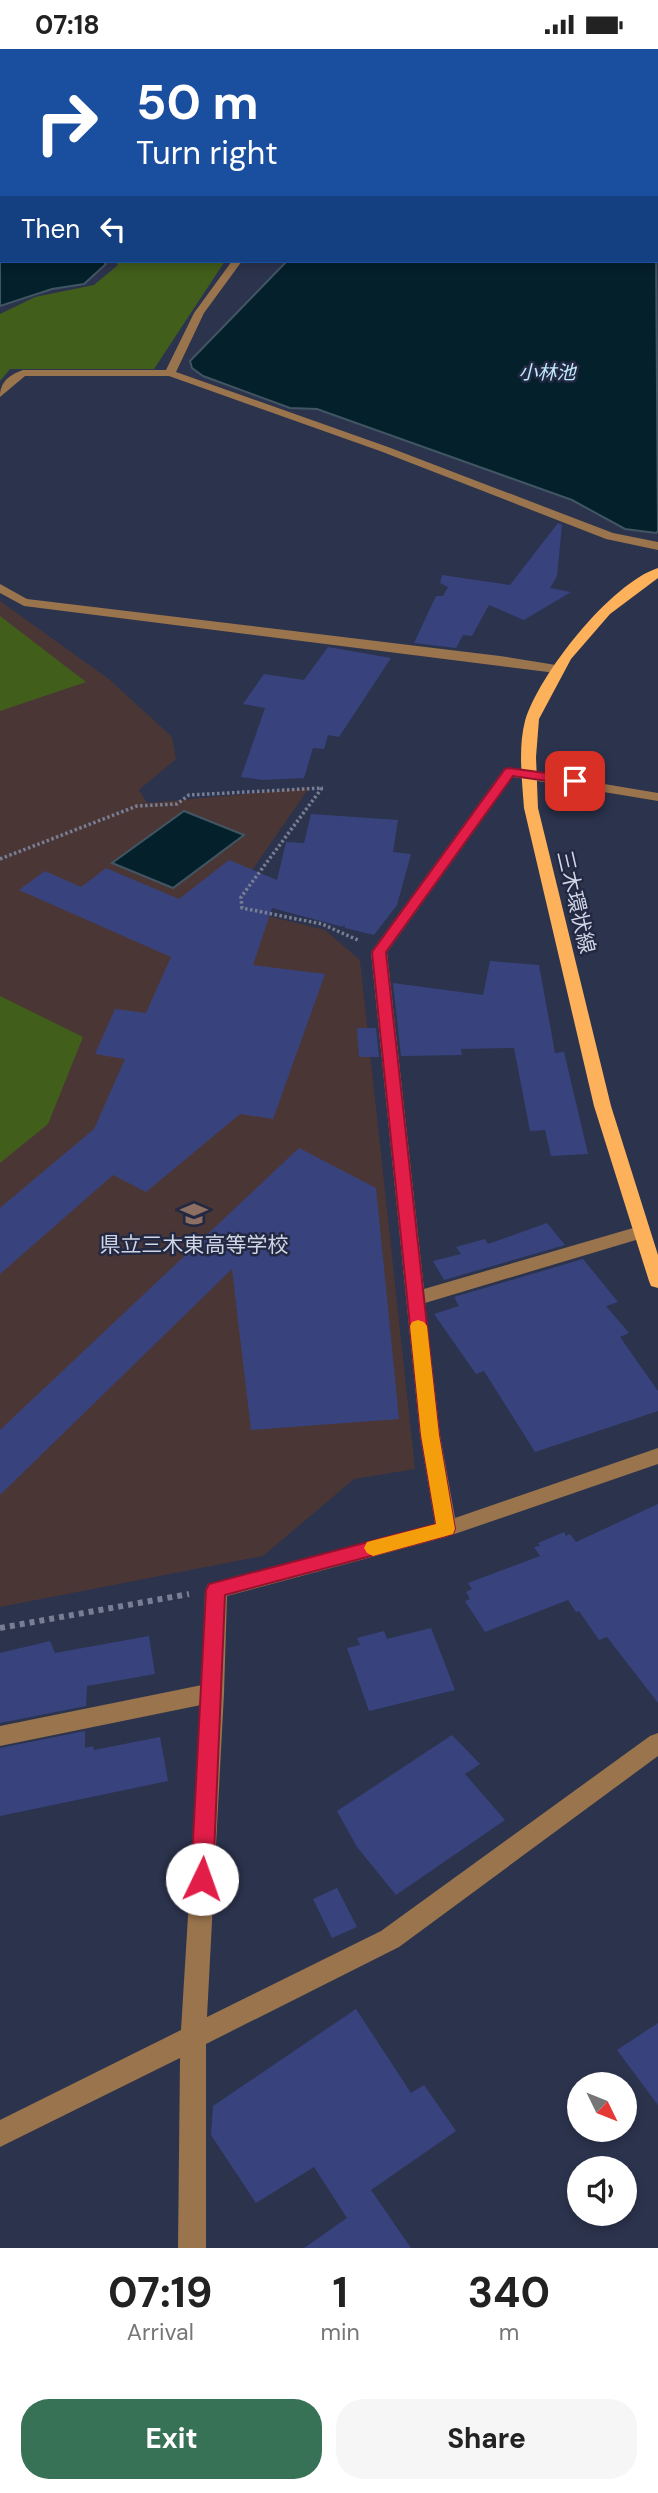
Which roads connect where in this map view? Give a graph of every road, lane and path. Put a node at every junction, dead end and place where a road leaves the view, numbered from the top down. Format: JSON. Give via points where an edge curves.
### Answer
{"nodes":[{"id":1,"x":236,"y":263,"type":"edge"},
{"id":2,"x":170,"y":373,"type":"junction"},
{"id":3,"x":0,"y":394,"type":"edge"},
{"id":4,"x":658,"y":547,"type":"edge"},
{"id":5,"x":658,"y":572,"type":"edge"},
{"id":6,"x":0,"y":588,"type":"edge"},
{"id":7,"x":556,"y":669,"type":"junction"},
{"id":8,"x":528,"y":773,"type":"junction"},
{"id":9,"x":658,"y":797,"type":"edge"},
{"id":10,"x":0,"y":859,"type":"edge"},
{"id":11,"x":379,"y":952,"type":"junction"},
{"id":12,"x":640,"y":1232,"type":"junction"},
{"id":13,"x":658,"y":1281,"type":"edge"},
{"id":14,"x":415,"y":1299,"type":"junction"},
{"id":15,"x":658,"y":1456,"type":"edge"},
{"id":16,"x":446,"y":1529,"type":"junction"},
{"id":17,"x":216,"y":1590,"type":"junction"},
{"id":18,"x":0,"y":1628,"type":"edge"},
{"id":19,"x":213,"y":1693,"type":"junction"},
{"id":20,"x":0,"y":1736,"type":"edge"},
{"id":21,"x":658,"y":1743,"type":"edge"},
{"id":22,"x":193,"y":2039,"type":"junction"},
{"id":23,"x":0,"y":2134,"type":"edge"},
{"id":24,"x":192,"y":2248,"type":"edge"}],
"edges":[{"from":1,"to":2,"type":"street","via":[[199,313]]},
{"from":2,"to":3,"type":"street","via":[[23,373]]},
{"from":2,"to":4,"type":"street","via":[[610,536]]},
{"from":5,"to":7,"type":"main road","name":"三木環状線","via":[[584,630]]},
{"from":6,"to":7,"type":"street","via":[[24,602]]},
{"from":7,"to":8,"type":"main road","name":"三木環状線","via":[[531,723]]},
{"from":8,"to":9,"type":"street"},
{"from":8,"to":11,"type":"street","via":[[509,772]]},
{"from":8,"to":12,"type":"main road","name":"三木環状線","via":[[531,808],[609,1131]]},
{"from":10,"to":11,"type":"path","via":[[137,806],[177,804],[190,795],[323,788],[240,897],[242,908],[322,924]]},
{"from":11,"to":14,"type":"street"},
{"from":12,"to":13,"type":"main road","name":"三木環状線"},
{"from":12,"to":14,"type":"street"},
{"from":14,"to":16,"type":"street"},
{"from":15,"to":16,"type":"street"},
{"from":16,"to":17,"type":"street"},
{"from":17,"to":18,"type":"path"},
{"from":17,"to":19,"type":"street"},
{"from":19,"to":20,"type":"street"},
{"from":19,"to":22,"type":"street"},
{"from":21,"to":22,"type":"street","via":[[390,1939]]},
{"from":22,"to":23,"type":"street"},
{"from":22,"to":24,"type":"street"}]}
